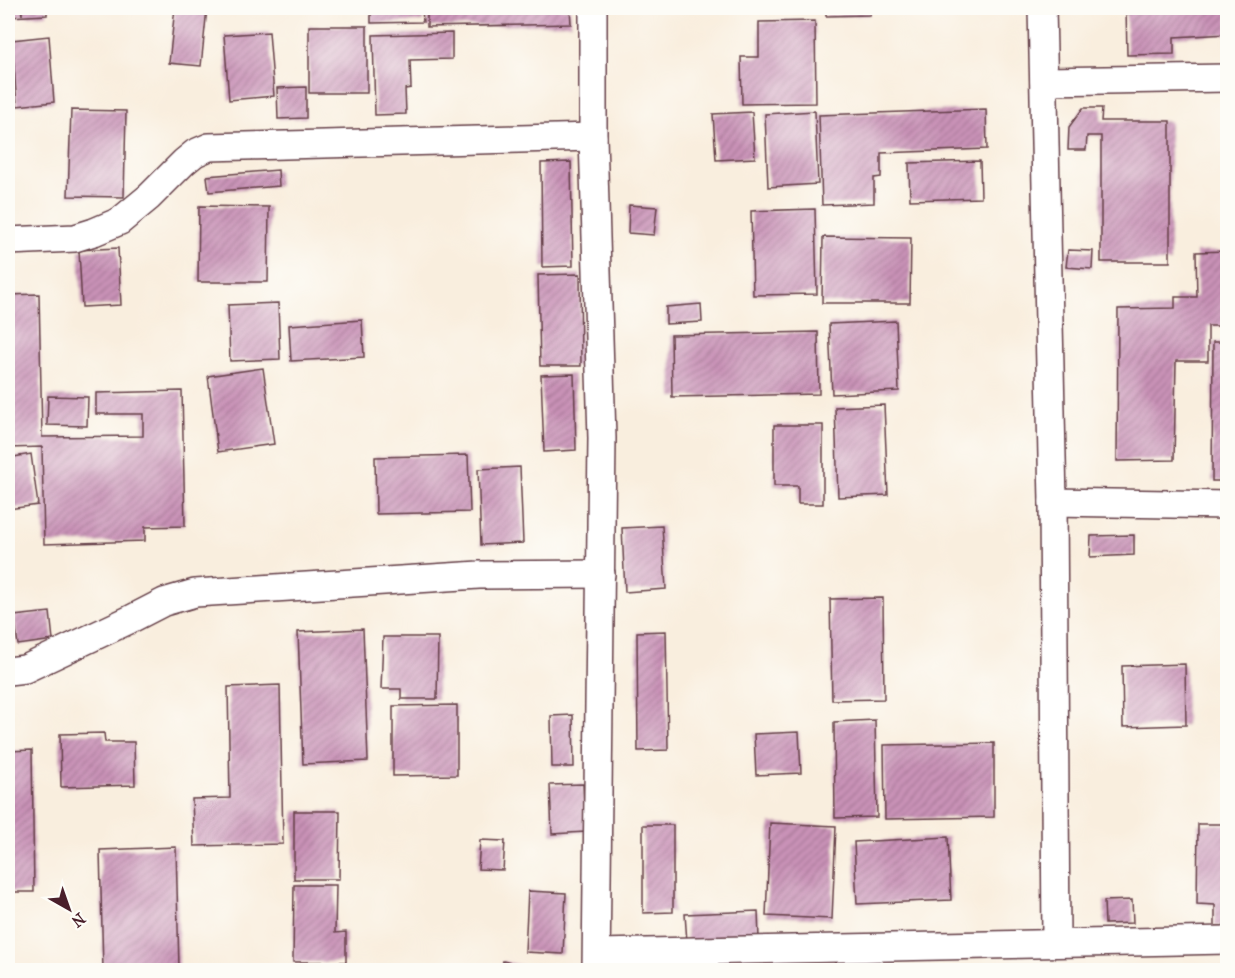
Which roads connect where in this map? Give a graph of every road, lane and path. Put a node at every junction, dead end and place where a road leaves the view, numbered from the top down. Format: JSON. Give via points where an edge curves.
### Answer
{"nodes":[{"id":1,"x":593,"y":8,"type":"edge"},
{"id":2,"x":1042,"y":8,"type":"edge"},
{"id":3,"x":1227,"y":78,"type":"edge"},
{"id":4,"x":1044,"y":81,"type":"junction"},
{"id":5,"x":593,"y":137,"type":"junction"},
{"id":6,"x":8,"y":241,"type":"edge"},
{"id":7,"x":1053,"y":502,"type":"junction"},
{"id":8,"x":1227,"y":505,"type":"edge"},
{"id":9,"x":601,"y":574,"type":"junction"},
{"id":10,"x":8,"y":671,"type":"edge"},
{"id":11,"x":1227,"y":940,"type":"edge"},
{"id":12,"x":1056,"y":943,"type":"junction"},
{"id":13,"x":865,"y":959,"type":"edge"},
{"id":14,"x":596,"y":962,"type":"edge"}],
"edges":[{"from":1,"to":5,"type":"street"},
{"from":2,"to":4,"type":"street"},
{"from":3,"to":4,"type":"street"},
{"from":4,"to":7,"type":"street"},
{"from":5,"to":6,"type":"street","via":[[209,147],[184,162],[120,221],[75,238]]},
{"from":5,"to":9,"type":"street","via":[[602,438]]},
{"from":7,"to":8,"type":"street"},
{"from":7,"to":12,"type":"street"},
{"from":9,"to":10,"type":"street","via":[[479,575],[195,593],[164,602],[25,669]]},
{"from":9,"to":14,"type":"street"},
{"from":11,"to":12,"type":"street"},
{"from":12,"to":13,"type":"street"},
{"from":13,"to":14,"type":"street"}]}
